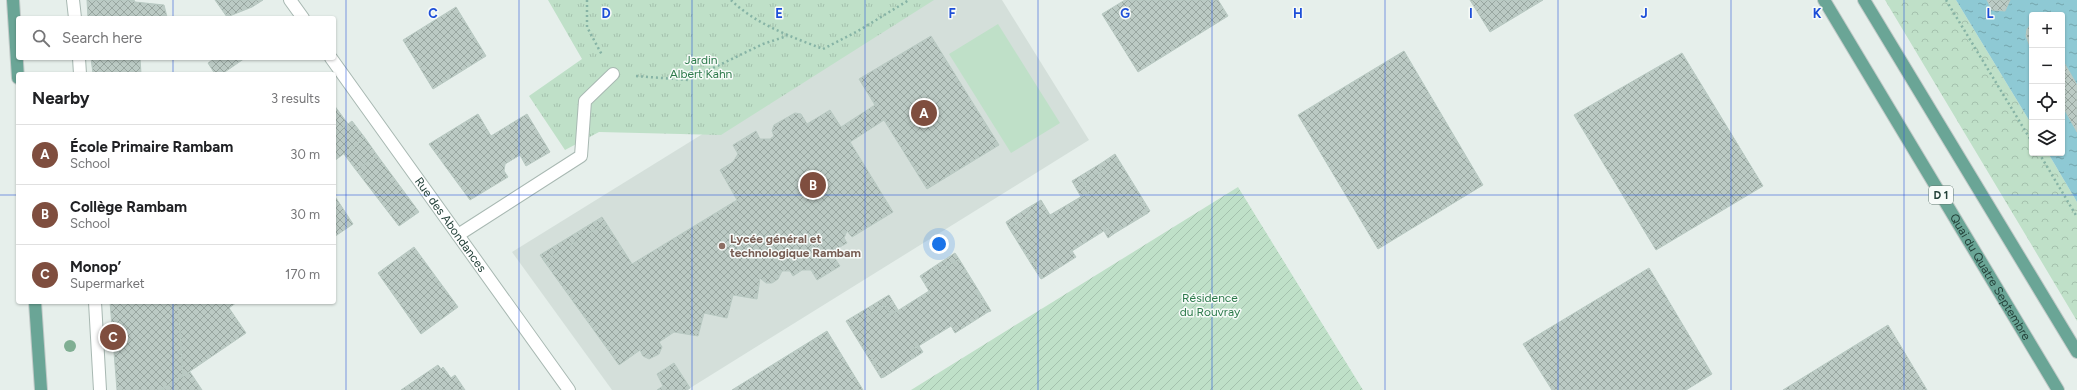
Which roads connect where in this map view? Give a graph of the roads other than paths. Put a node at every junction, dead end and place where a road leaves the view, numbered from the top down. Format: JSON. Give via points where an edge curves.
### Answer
{"nodes":[{"id":1,"x":13,"y":0,"type":"edge"},
{"id":2,"x":73,"y":0,"type":"edge"},
{"id":3,"x":290,"y":0,"type":"edge"},
{"id":4,"x":1824,"y":0,"type":"edge"},
{"id":5,"x":1864,"y":0,"type":"edge"},
{"id":6,"x":75,"y":16,"type":"edge"},
{"id":7,"x":302,"y":16,"type":"edge"},
{"id":8,"x":16,"y":47,"type":"edge"},
{"id":9,"x":17,"y":60,"type":"edge"},
{"id":10,"x":79,"y":60,"type":"edge"},
{"id":11,"x":332,"y":60,"type":"edge"},
{"id":12,"x":18,"y":72,"type":"edge"},
{"id":13,"x":80,"y":72,"type":"edge"},
{"id":14,"x":613,"y":74,"type":"road end"},
{"id":15,"x":458,"y":235,"type":"junction"},
{"id":16,"x":35,"y":304,"type":"edge"},
{"id":17,"x":95,"y":304,"type":"edge"},
{"id":18,"x":2077,"y":352,"type":"edge"},
{"id":19,"x":41,"y":390,"type":"edge"},
{"id":20,"x":100,"y":390,"type":"edge"},
{"id":21,"x":570,"y":390,"type":"edge"},
{"id":22,"x":2058,"y":390,"type":"edge"}],
"edges":[{"from":1,"to":8,"type":"main road"},
{"from":2,"to":6,"type":"street"},
{"from":3,"to":7,"type":"street"},
{"from":4,"to":22,"type":"main road","name":"Quai du Quatre Septembre","number":"D 1"},
{"from":5,"to":18,"type":"main road"},
{"from":9,"to":12,"type":"main road"},
{"from":10,"to":13,"type":"street"},
{"from":11,"to":15,"type":"street","name":"Rue des Abondances"},
{"from":14,"to":15,"type":"street","via":[[585,101],[581,156]]},
{"from":15,"to":21,"type":"street","name":"Rue des Abondances"},
{"from":16,"to":19,"type":"main road"},
{"from":17,"to":20,"type":"street"}]}
